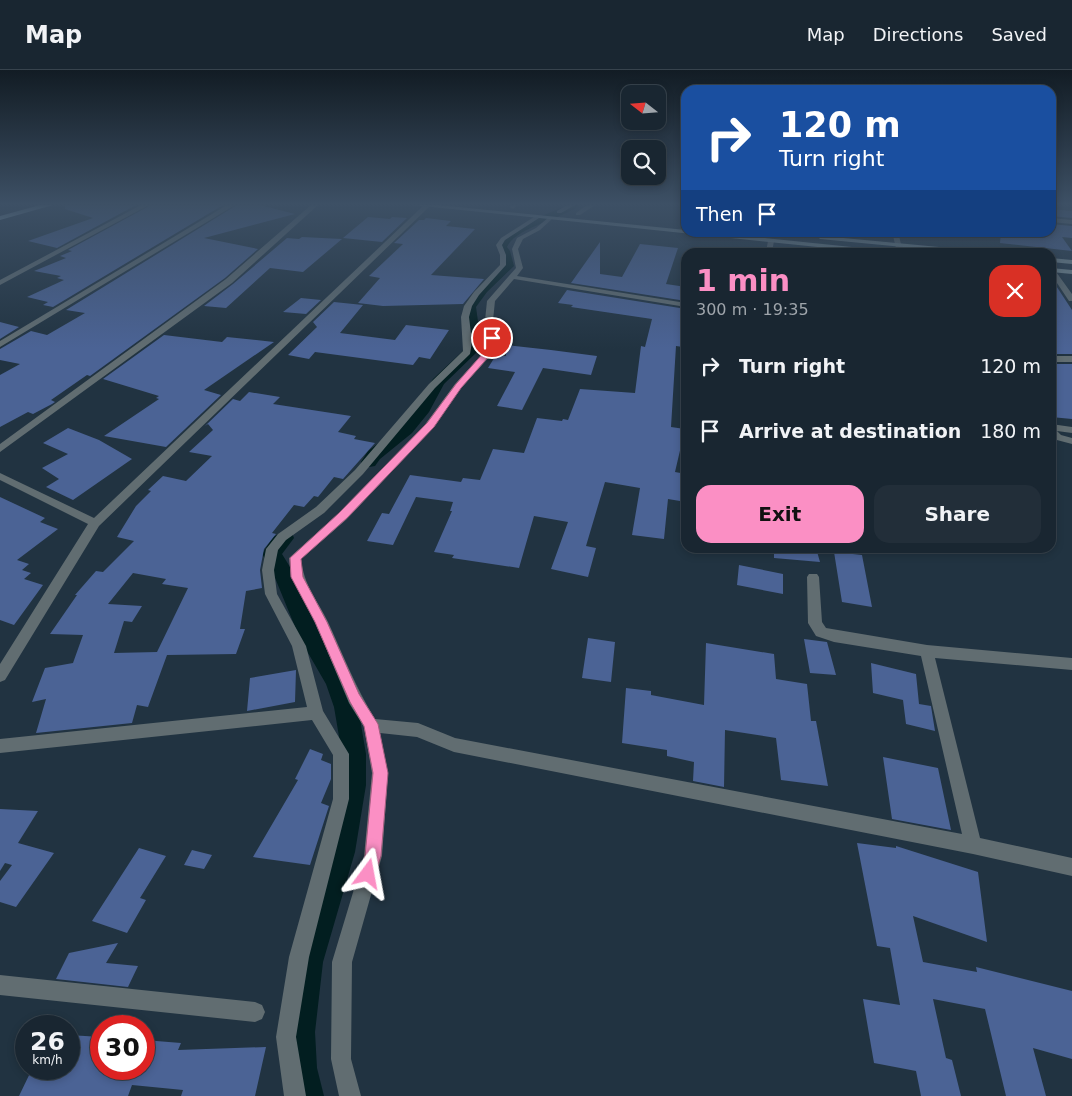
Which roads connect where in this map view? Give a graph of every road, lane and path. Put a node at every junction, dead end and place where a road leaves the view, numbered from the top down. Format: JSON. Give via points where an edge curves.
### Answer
{"nodes":[{"id":1,"x":56,"y":253,"type":"edge"},
{"id":2,"x":153,"y":253,"type":"edge"},
{"id":3,"x":261,"y":253,"type":"edge"},
{"id":4,"x":378,"y":253,"type":"edge"},
{"id":5,"x":502,"y":253,"type":"edge"},
{"id":6,"x":516,"y":253,"type":"edge"},
{"id":7,"x":1056,"y":260,"type":"edge"},
{"id":8,"x":1072,"y":262,"type":"edge"},
{"id":9,"x":1056,"y":270,"type":"edge"},
{"id":10,"x":1072,"y":272,"type":"edge"},
{"id":11,"x":512,"y":277,"type":"junction"},
{"id":12,"x":1056,"y":277,"type":"edge"},
{"id":13,"x":0,"y":283,"type":"edge"},
{"id":14,"x":1072,"y":299,"type":"edge"},
{"id":15,"x":681,"y":304,"type":"edge"},
{"id":16,"x":0,"y":345,"type":"edge"},
{"id":17,"x":1056,"y":359,"type":"edge"},
{"id":18,"x":1072,"y":359,"type":"edge"},
{"id":19,"x":1056,"y":429,"type":"edge"},
{"id":20,"x":1072,"y":430,"type":"edge"},
{"id":21,"x":1056,"y":436,"type":"edge"},
{"id":22,"x":1072,"y":441,"type":"edge"},
{"id":23,"x":0,"y":449,"type":"edge"},
{"id":24,"x":2,"y":481,"type":"edge"},
{"id":25,"x":95,"y":523,"type":"junction"},
{"id":26,"x":812,"y":577,"type":"dead end"},
{"id":27,"x":927,"y":651,"type":"junction"},
{"id":28,"x":1072,"y":664,"type":"edge"},
{"id":29,"x":0,"y":676,"type":"edge"},
{"id":30,"x":316,"y":713,"type":"junction"},
{"id":31,"x":371,"y":724,"type":"junction"},
{"id":32,"x":0,"y":746,"type":"edge"},
{"id":33,"x":973,"y":845,"type":"junction"},
{"id":34,"x":1072,"y":867,"type":"edge"},
{"id":35,"x":0,"y":984,"type":"edge"},
{"id":36,"x":255,"y":1012,"type":"dead end"},
{"id":37,"x":295,"y":1096,"type":"edge"},
{"id":38,"x":350,"y":1096,"type":"edge"}],
"edges":[{"from":1,"to":13,"type":"street"},
{"from":2,"to":16,"type":"street"},
{"from":3,"to":23,"type":"street","via":[[229,281]]},
{"from":4,"to":25,"type":"street"},
{"from":5,"to":30,"type":"street","via":[[503,265],[470,302],[466,312],[467,352],[432,386],[359,472],[320,510],[282,537],[272,549],[268,570],[271,594],[299,646]]},
{"from":6,"to":11,"type":"street","via":[[520,268]]},
{"from":7,"to":8,"type":"main road"},
{"from":9,"to":10,"type":"main road"},
{"from":11,"to":15,"type":"street"},
{"from":11,"to":31,"type":"street","via":[[491,301],[489,352],[458,386],[424,432],[343,516],[295,558],[297,577],[321,622],[354,698]]},
{"from":12,"to":14,"type":"street"},
{"from":17,"to":18,"type":"street"},
{"from":19,"to":20,"type":"street"},
{"from":21,"to":22,"type":"street"},
{"from":24,"to":25,"type":"street"},
{"from":25,"to":29,"type":"street"},
{"from":26,"to":27,"type":"street","via":[[816,624],[821,632]]},
{"from":27,"to":28,"type":"street"},
{"from":27,"to":33,"type":"street"},
{"from":30,"to":32,"type":"street"},
{"from":30,"to":37,"type":"street","via":[[341,754],[341,799],[300,957],[286,1037]]},
{"from":31,"to":33,"type":"street","via":[[418,730],[454,745]]},
{"from":31,"to":38,"type":"street","via":[[380,773],[373,856],[342,962],[341,1059]]},
{"from":33,"to":34,"type":"street"},
{"from":35,"to":36,"type":"street"}]}
